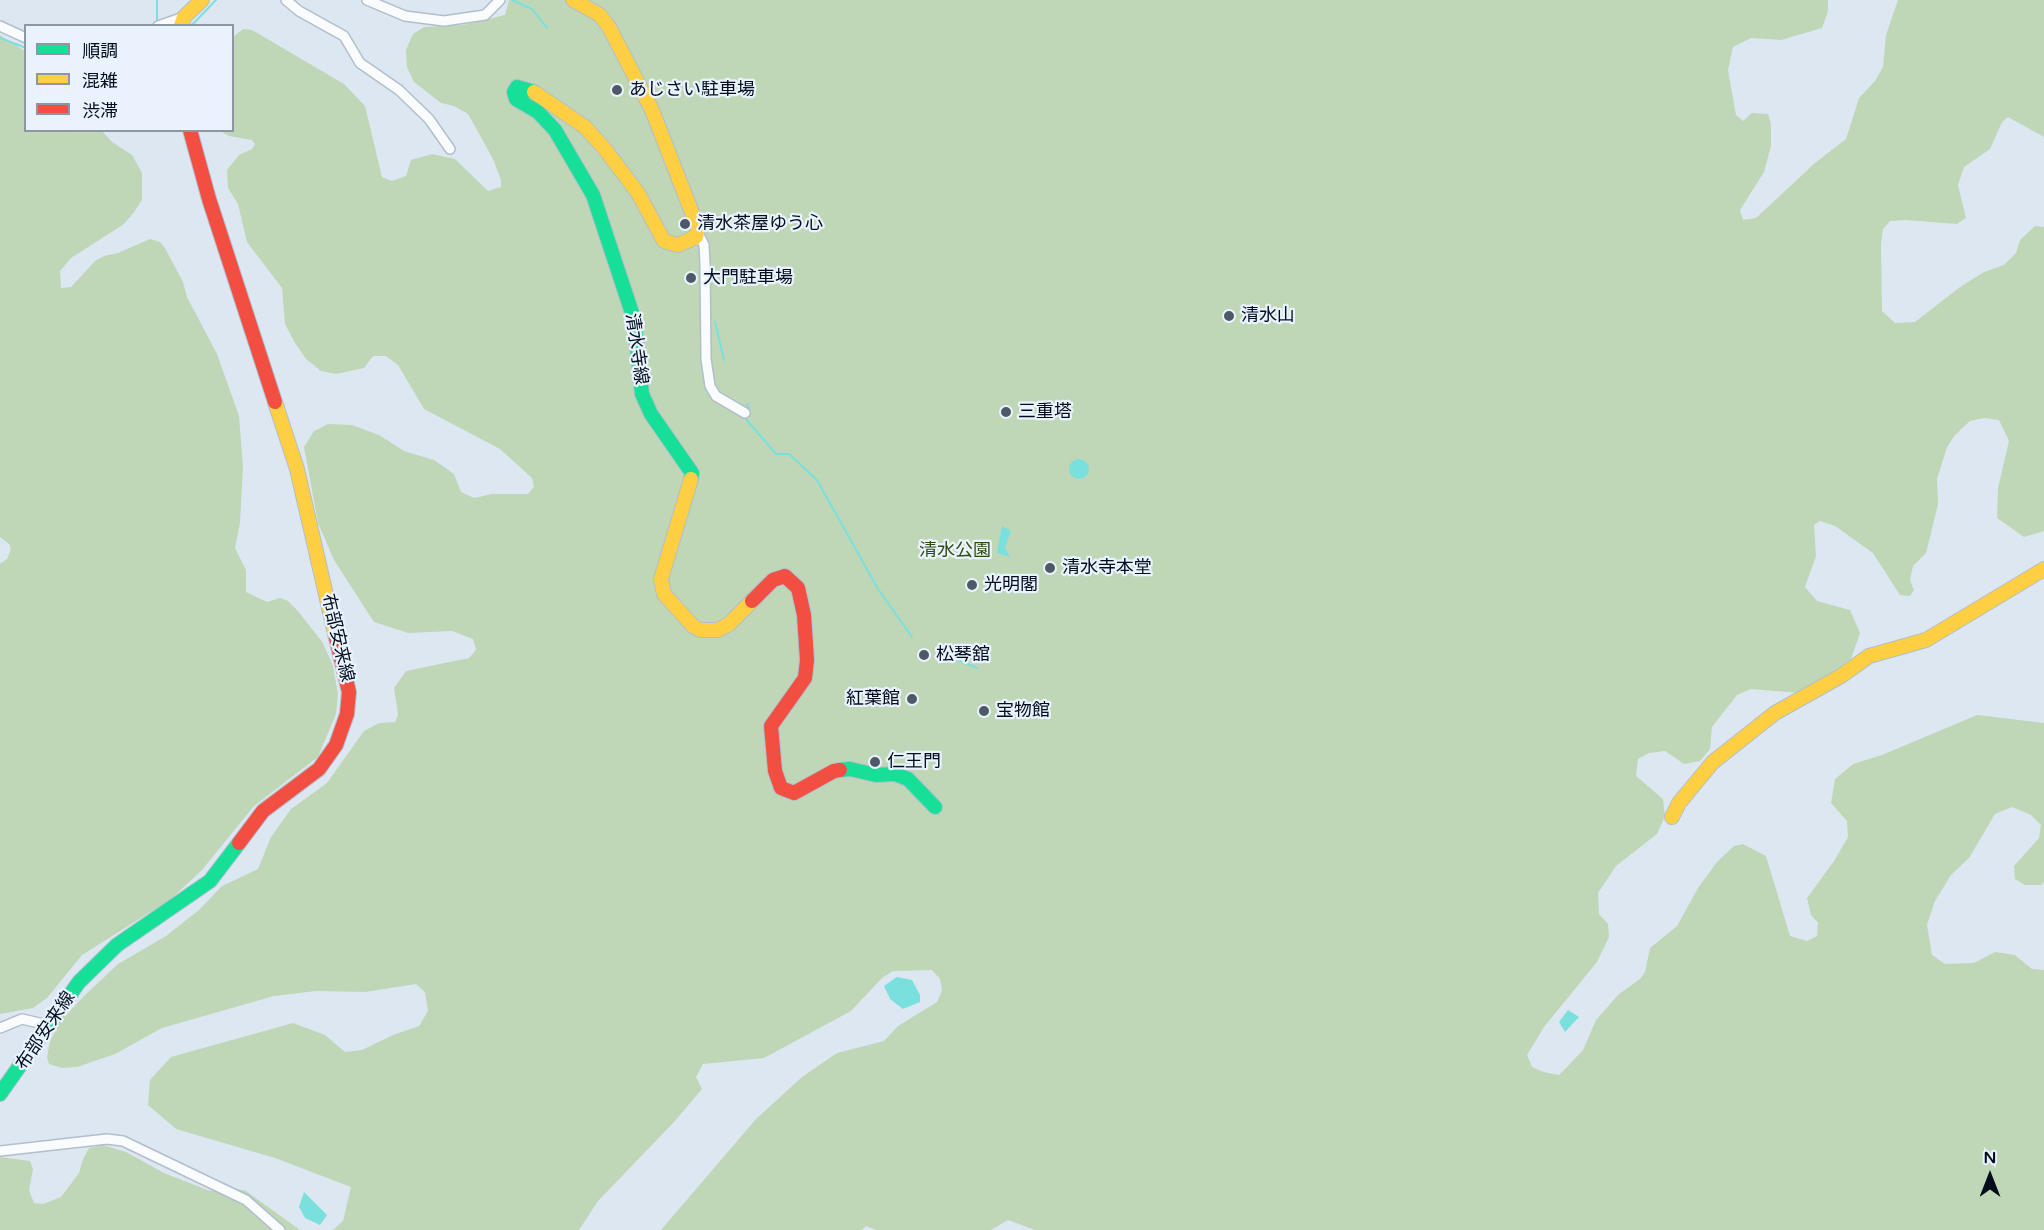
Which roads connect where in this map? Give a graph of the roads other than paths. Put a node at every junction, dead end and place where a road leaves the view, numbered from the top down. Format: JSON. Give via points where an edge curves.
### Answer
{"nodes":[{"id":1,"x":202,"y":0,"type":"edge"},
{"id":2,"x":286,"y":0,"type":"edge"},
{"id":3,"x":367,"y":0,"type":"edge"},
{"id":4,"x":500,"y":0,"type":"edge"},
{"id":5,"x":573,"y":0,"type":"edge"},
{"id":6,"x":183,"y":21,"type":"edge"},
{"id":7,"x":168,"y":24,"type":"edge"},
{"id":8,"x":0,"y":26,"type":"edge"},
{"id":9,"x":24,"y":37,"type":"edge"},
{"id":10,"x":191,"y":132,"type":"edge"},
{"id":11,"x":450,"y":149,"type":"dead end"},
{"id":12,"x":698,"y":233,"type":"junction"},
{"id":13,"x":745,"y":413,"type":"dead end"},
{"id":14,"x":2044,"y":569,"type":"edge"},
{"id":15,"x":934,"y":807,"type":"dead end"},
{"id":16,"x":1672,"y":817,"type":"dead end"},
{"id":17,"x":48,"y":1025,"type":"junction"},
{"id":18,"x":0,"y":1028,"type":"edge"},
{"id":19,"x":0,"y":1094,"type":"edge"},
{"id":20,"x":0,"y":1151,"type":"edge"},
{"id":21,"x":280,"y":1230,"type":"edge"}],
"edges":[{"from":1,"to":6,"type":"main road"},
{"from":2,"to":11,"type":"street","via":[[344,36],[360,63],[399,90],[429,119]]},
{"from":3,"to":4,"type":"street","via":[[405,16],[444,21],[485,15]]},
{"from":5,"to":12,"type":"main road","via":[[600,15],[609,27],[652,110]]},
{"from":6,"to":7,"type":"street"},
{"from":8,"to":9,"type":"street"},
{"from":10,"to":17,"type":"main road","name":"布部安来線","via":[[297,469],[349,692],[347,714],[336,745],[319,769],[263,811],[210,880],[117,945],[79,982]]},
{"from":12,"to":13,"type":"street","via":[[704,245],[710,386],[716,396]]},
{"from":12,"to":15,"type":"main road","name":"清水寺線","via":[[685,244],[664,241],[638,193],[585,127],[537,93],[517,87],[516,99],[555,130],[593,195],[634,319],[642,394],[651,414],[692,473],[661,579],[664,594],[693,626],[718,630],[773,580],[790,578],[798,588],[802,606],[807,660],[799,689],[771,726],[775,771],[782,788],[794,793],[834,771],[850,769],[876,775],[895,774],[908,779]]},
{"from":14,"to":16,"type":"main road","via":[[1926,640],[1869,656],[1775,713],[1713,762]]},
{"from":17,"to":18,"type":"street","via":[[22,1019]]},
{"from":17,"to":19,"type":"main road","name":"布部安来線"},
{"from":20,"to":21,"type":"street","via":[[107,1139],[123,1141],[246,1200]]}]}
